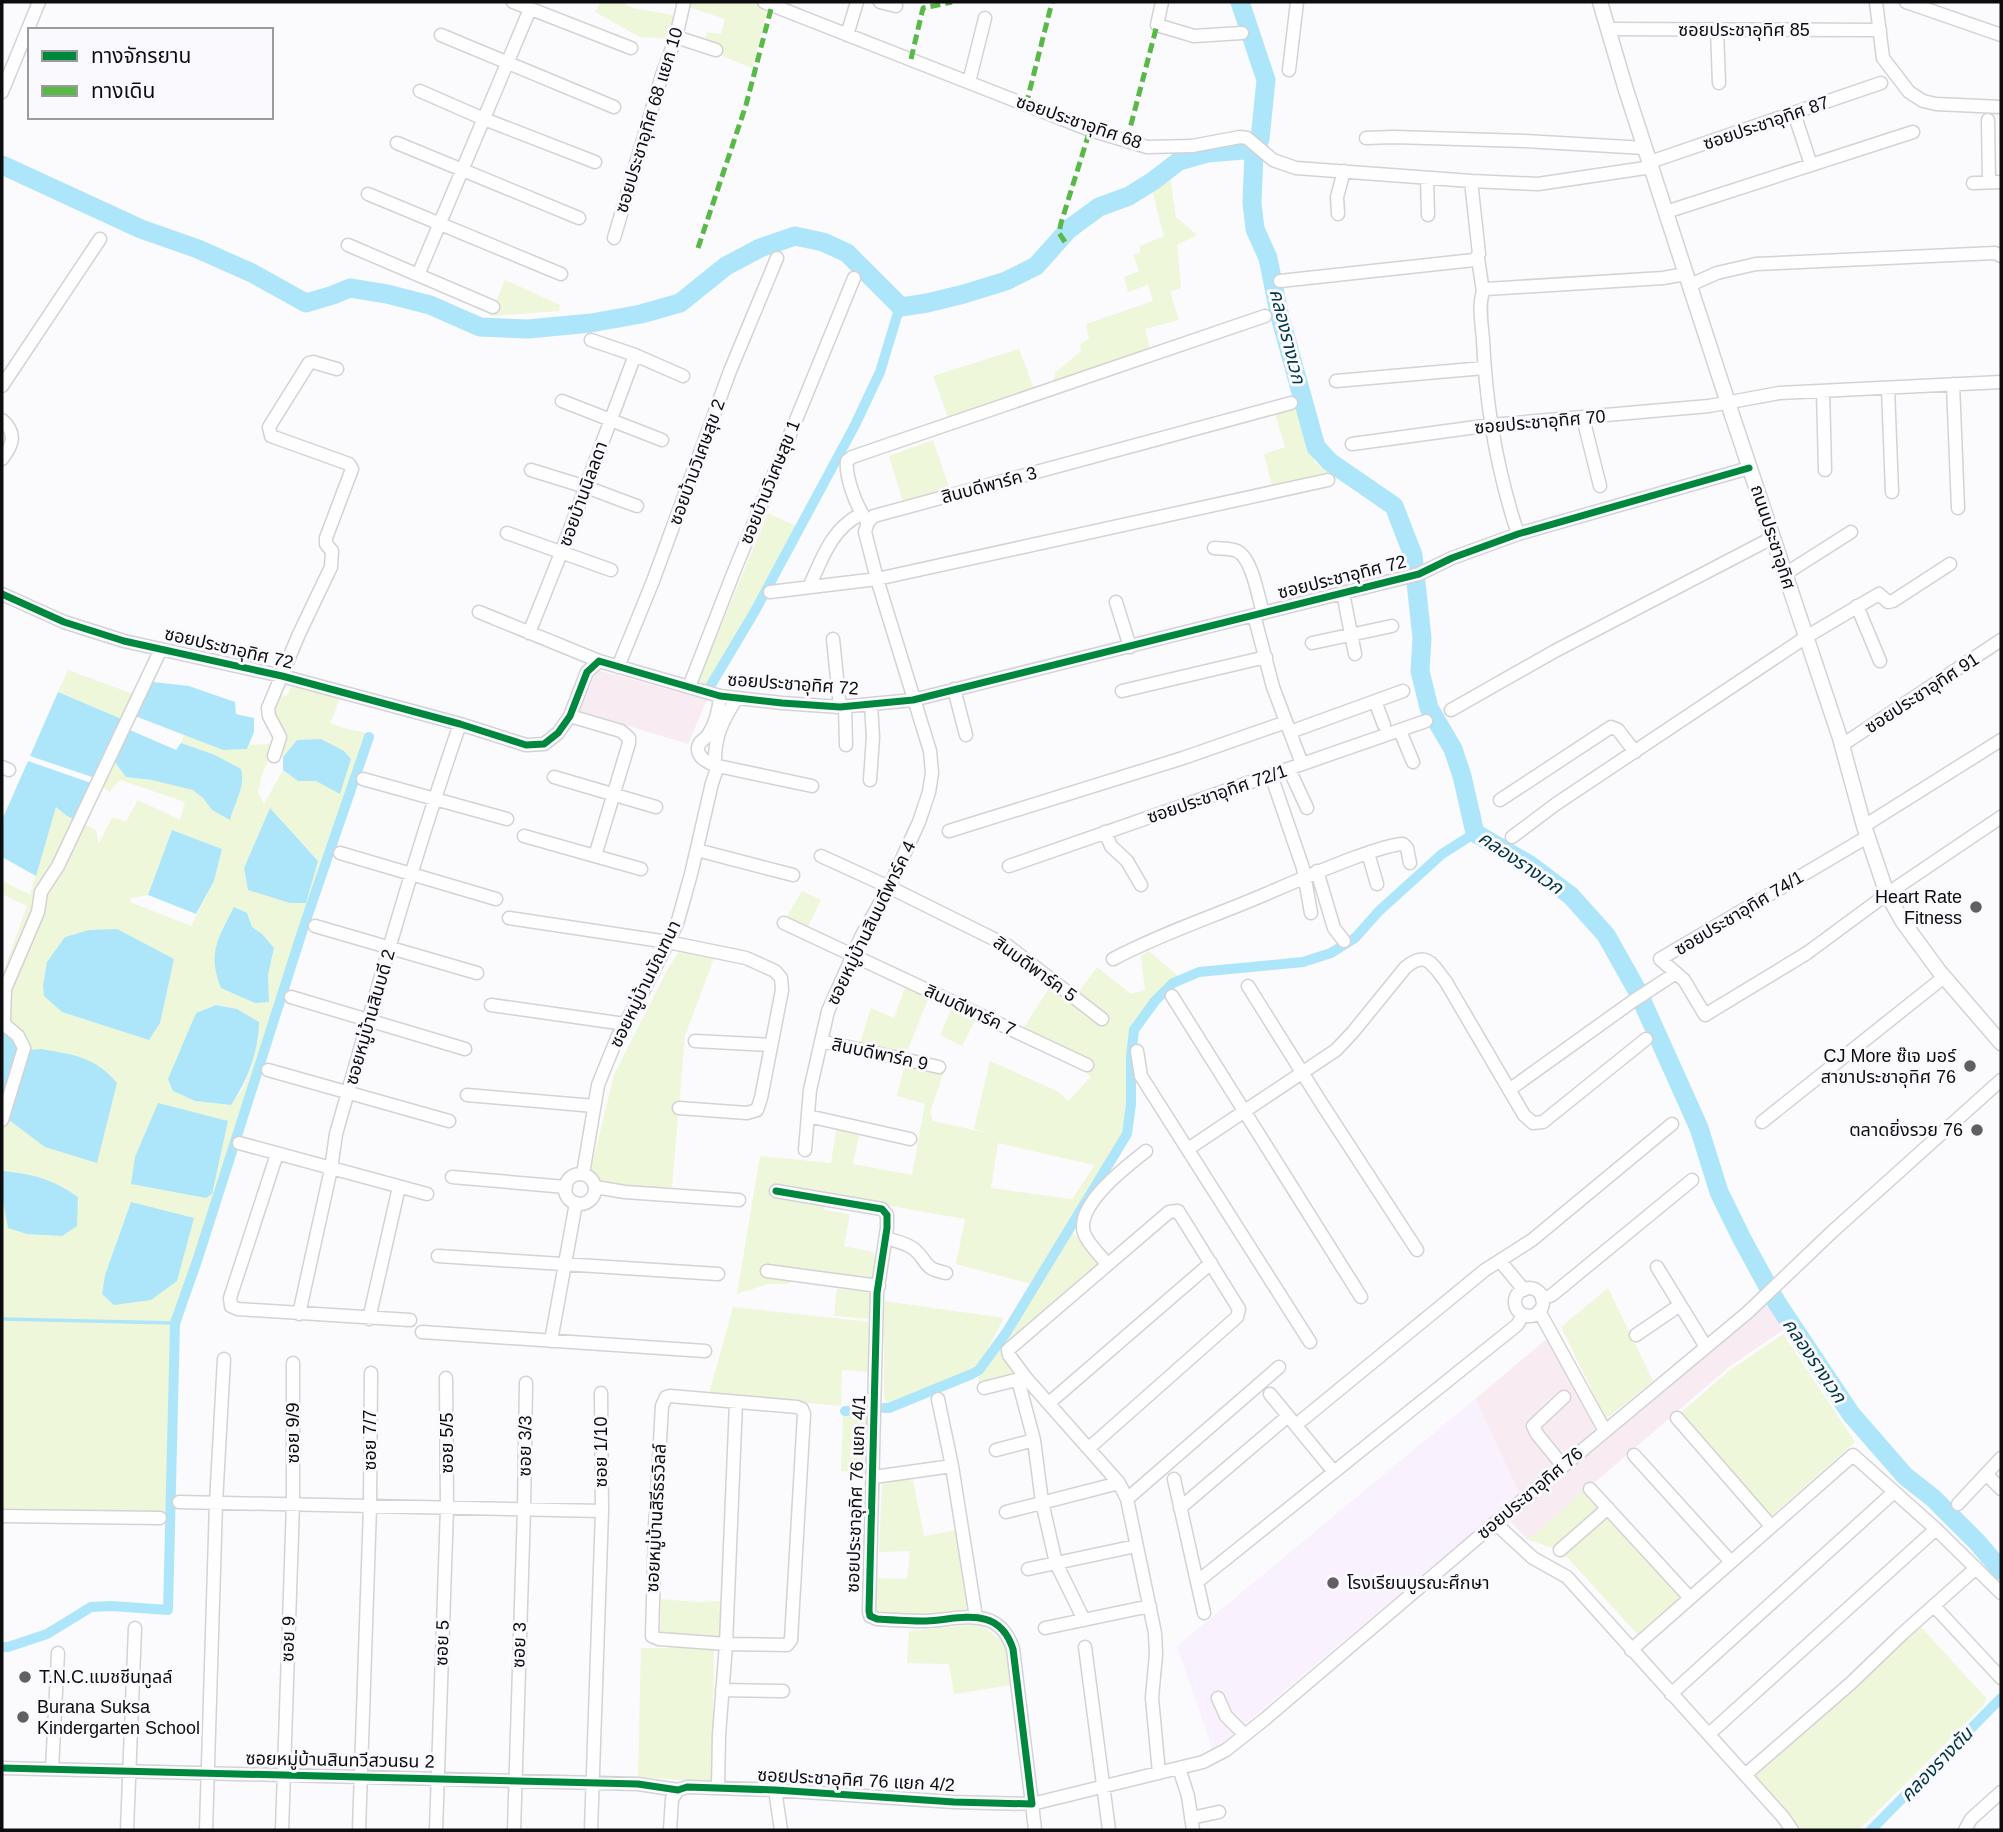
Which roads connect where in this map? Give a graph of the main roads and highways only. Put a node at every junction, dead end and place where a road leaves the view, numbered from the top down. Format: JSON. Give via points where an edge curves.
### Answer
{"nodes":[{"id":1,"x":1600,"y":2,"type":"edge"},
{"id":2,"x":2001,"y":1043,"type":"edge"}],
"edges":[{"from":1,"to":2,"type":"main road","name":"ถนนประชาอุทิศ","via":[[1887,894],[1944,977]]}]}
